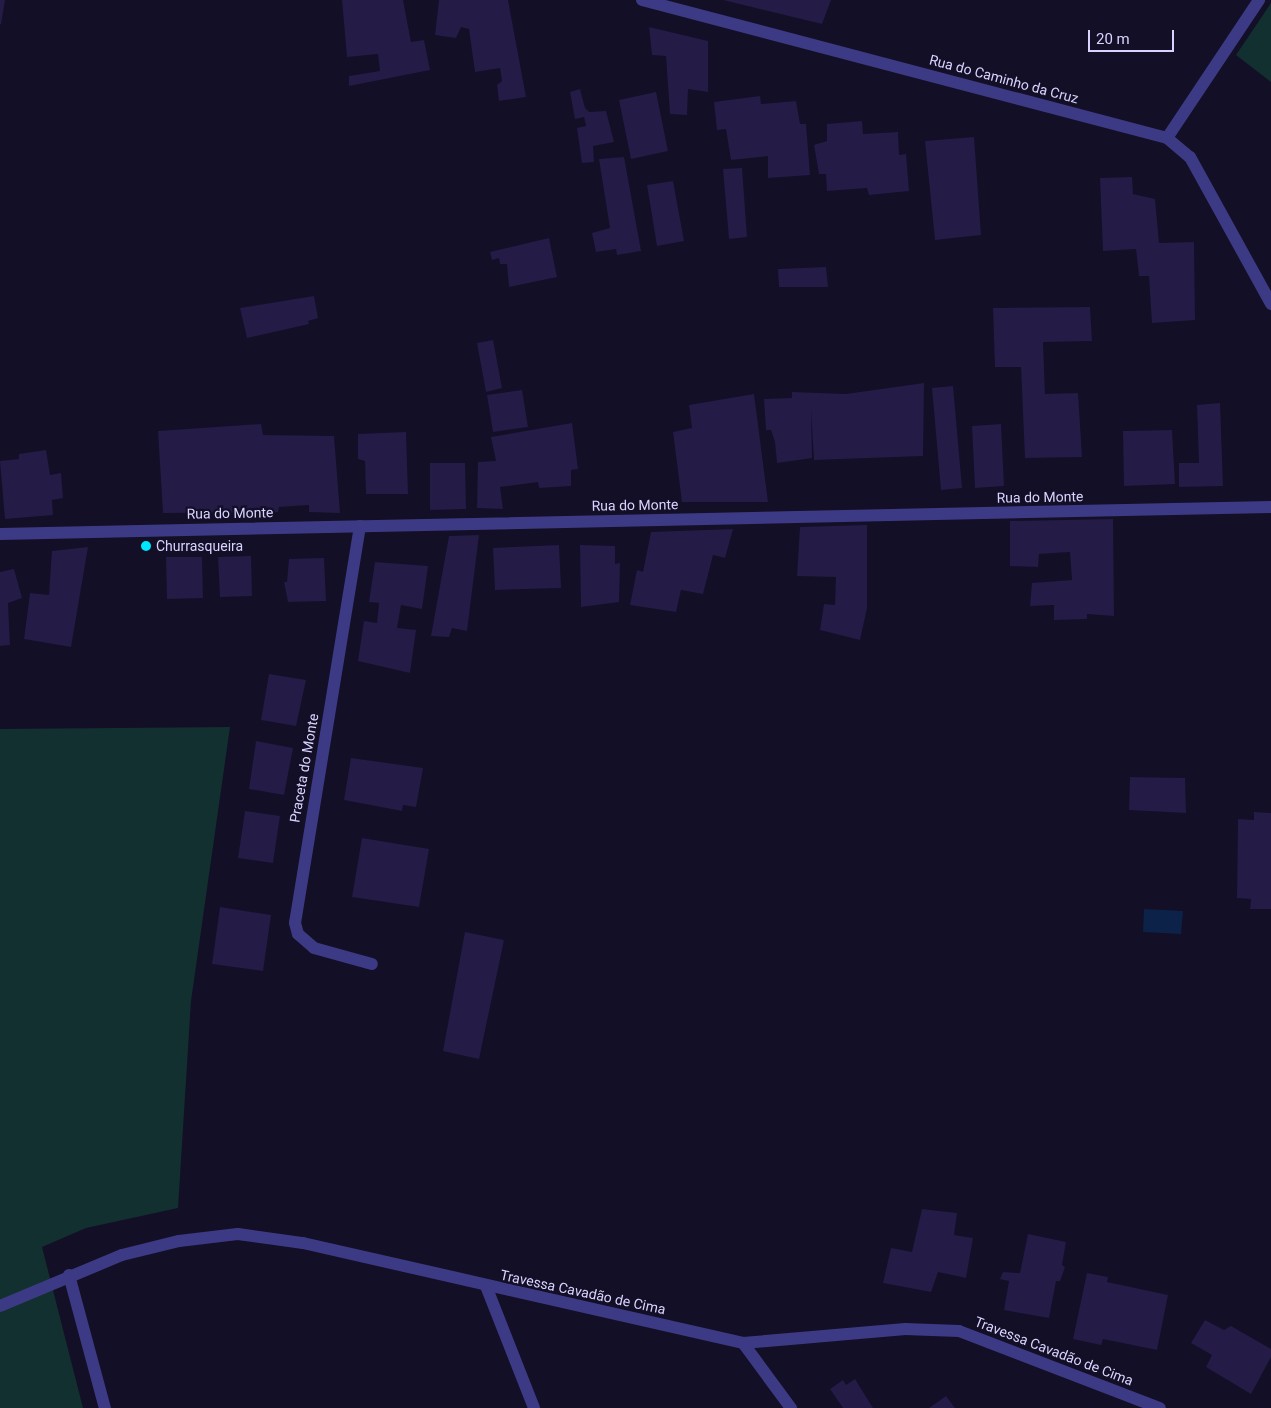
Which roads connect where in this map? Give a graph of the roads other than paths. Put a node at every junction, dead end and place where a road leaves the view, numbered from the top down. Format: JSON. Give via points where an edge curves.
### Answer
{"nodes":[{"id":1,"x":642,"y":0,"type":"edge"},
{"id":2,"x":1259,"y":0,"type":"edge"},
{"id":3,"x":1167,"y":138,"type":"junction"},
{"id":4,"x":1271,"y":304,"type":"edge"},
{"id":5,"x":1271,"y":507,"type":"edge"},
{"id":6,"x":360,"y":526,"type":"junction"},
{"id":7,"x":0,"y":534,"type":"edge"},
{"id":8,"x":372,"y":964,"type":"dead end"},
{"id":9,"x":69,"y":1275,"type":"junction"},
{"id":10,"x":486,"y":1286,"type":"junction"},
{"id":11,"x":0,"y":1306,"type":"edge"},
{"id":12,"x":743,"y":1342,"type":"junction"},
{"id":13,"x":105,"y":1408,"type":"edge"},
{"id":14,"x":534,"y":1408,"type":"edge"},
{"id":15,"x":791,"y":1408,"type":"edge"},
{"id":16,"x":1160,"y":1408,"type":"edge"}],
"edges":[{"from":1,"to":3,"type":"street","name":"Rua do Caminho da Cruz"},
{"from":2,"to":3,"type":"street"},
{"from":3,"to":4,"type":"street","name":"Rua do Caminho da Cruz","via":[[1190,157]]},
{"from":5,"to":6,"type":"street","name":"Rua do Monte"},
{"from":6,"to":7,"type":"street","name":"Rua do Monte"},
{"from":6,"to":8,"type":"street","name":"Praceta do Monte","via":[[295,923],[298,934],[314,948]]},
{"from":9,"to":10,"type":"street","name":"Travessa Cavadão de Cima","via":[[179,1241],[238,1234],[303,1242]]},
{"from":9,"to":11,"type":"street","name":"Travessa Cavadão de Cima"},
{"from":9,"to":13,"type":"street"},
{"from":10,"to":12,"type":"street","name":"Travessa Cavadão de Cima"},
{"from":10,"to":14,"type":"street"},
{"from":12,"to":15,"type":"street"},
{"from":12,"to":16,"type":"street","name":"Travessa Cavadão de Cima","via":[[904,1329],[958,1331]]}]}
